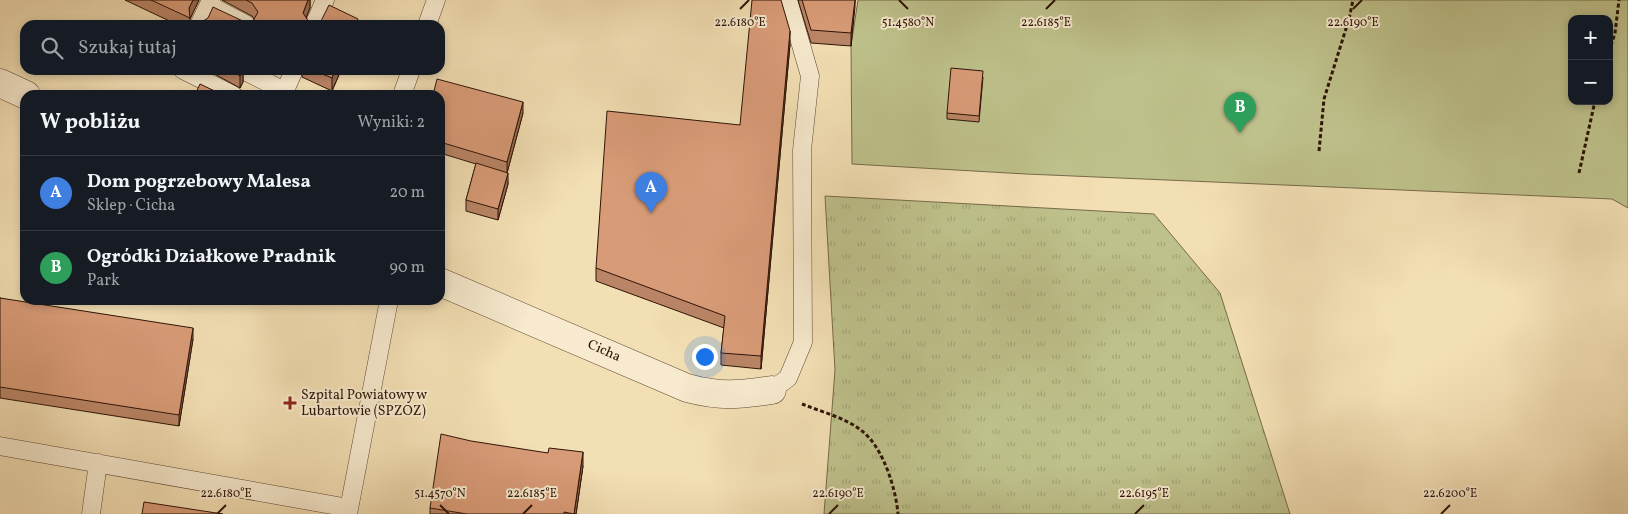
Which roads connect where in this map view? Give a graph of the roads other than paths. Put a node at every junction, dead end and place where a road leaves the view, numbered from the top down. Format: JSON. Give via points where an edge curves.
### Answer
{"nodes":[{"id":1,"x":325,"y":0,"type":"edge"},
{"id":2,"x":436,"y":0,"type":"edge"},
{"id":3,"x":788,"y":0,"type":"edge"},
{"id":4,"x":210,"y":2,"type":"edge"},
{"id":5,"x":201,"y":20,"type":"edge"},
{"id":6,"x":239,"y":20,"type":"edge"},
{"id":7,"x":316,"y":20,"type":"edge"},
{"id":8,"x":428,"y":20,"type":"edge"},
{"id":9,"x":194,"y":75,"type":"edge"},
{"id":10,"x":251,"y":75,"type":"edge"},
{"id":11,"x":292,"y":75,"type":"edge"},
{"id":12,"x":409,"y":75,"type":"edge"},
{"id":13,"x":0,"y":83,"type":"edge"},
{"id":14,"x":222,"y":90,"type":"edge"},
{"id":15,"x":278,"y":90,"type":"edge"},
{"id":16,"x":284,"y":90,"type":"edge"},
{"id":17,"x":404,"y":90,"type":"edge"},
{"id":18,"x":20,"y":92,"type":"edge"},
{"id":19,"x":445,"y":284,"type":"edge"},
{"id":20,"x":388,"y":305,"type":"edge"},
{"id":21,"x":772,"y":390,"type":"joint"},
{"id":22,"x":0,"y":446,"type":"edge"},
{"id":23,"x":98,"y":463,"type":"junction"},
{"id":24,"x":348,"y":511,"type":"edge"},
{"id":25,"x":91,"y":514,"type":"edge"}],
"edges":[{"from":1,"to":7,"type":"lane"},
{"from":2,"to":8,"type":"lane"},
{"from":3,"to":21,"type":"lane","via":[[810,76],[802,150],[803,342],[788,378]]},
{"from":4,"to":5,"type":"lane"},
{"from":4,"to":6,"type":"lane"},
{"from":9,"to":14,"type":"lane"},
{"from":10,"to":15,"type":"lane"},
{"from":11,"to":16,"type":"lane"},
{"from":12,"to":17,"type":"lane"},
{"from":13,"to":18,"type":"street"},
{"from":19,"to":21,"type":"street","name":"Cicha","via":[[687,388],[712,395],[735,396]]},
{"from":20,"to":24,"type":"lane"},
{"from":22,"to":23,"type":"lane"},
{"from":23,"to":24,"type":"lane"},
{"from":23,"to":25,"type":"lane"}]}
